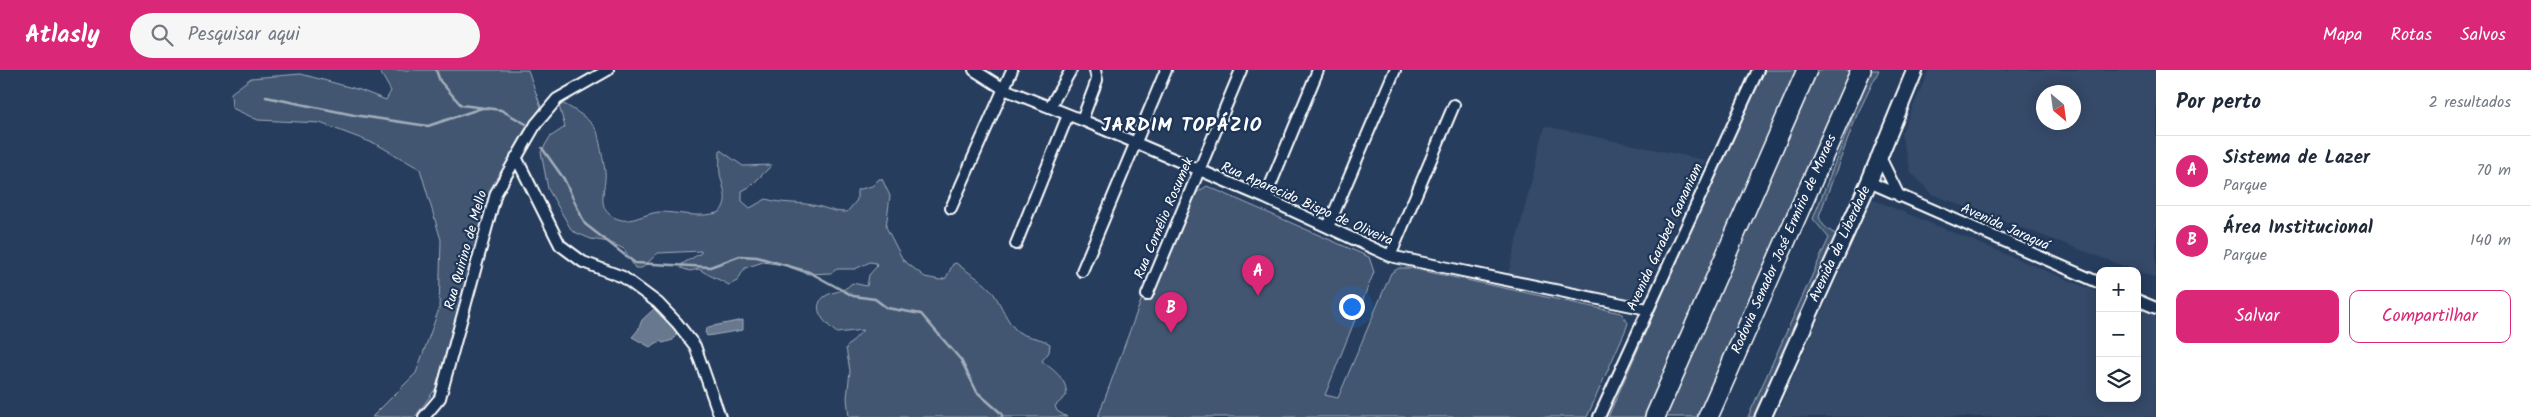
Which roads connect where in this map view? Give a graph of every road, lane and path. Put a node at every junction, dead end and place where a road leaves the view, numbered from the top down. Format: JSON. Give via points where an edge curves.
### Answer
{"nodes":[{"id":1,"x":608,"y":70,"type":"edge"},
{"id":2,"x":974,"y":70,"type":"edge"},
{"id":3,"x":1012,"y":70,"type":"edge"},
{"id":4,"x":1071,"y":70,"type":"edge"},
{"id":5,"x":1095,"y":70,"type":"edge"},
{"id":6,"x":1166,"y":70,"type":"edge"},
{"id":7,"x":1241,"y":70,"type":"edge"},
{"id":8,"x":1318,"y":70,"type":"edge"},
{"id":9,"x":1394,"y":70,"type":"edge"},
{"id":10,"x":1758,"y":70,"type":"edge"},
{"id":11,"x":1807,"y":70,"type":"edge"},
{"id":12,"x":1861,"y":70,"type":"edge"},
{"id":13,"x":1915,"y":70,"type":"edge"},
{"id":14,"x":1004,"y":89,"type":"junction"},
{"id":15,"x":1454,"y":104,"type":"dead end"},
{"id":16,"x":1050,"y":107,"type":"junction"},
{"id":17,"x":1068,"y":115,"type":"junction"},
{"id":18,"x":1082,"y":120,"type":"junction"},
{"id":19,"x":1136,"y":143,"type":"junction"},
{"id":20,"x":1879,"y":154,"type":"junction"},
{"id":21,"x":516,"y":157,"type":"junction"},
{"id":22,"x":1199,"y":171,"type":"junction"},
{"id":23,"x":1868,"y":182,"type":"junction"},
{"id":24,"x":1899,"y":196,"type":"junction"},
{"id":25,"x":1265,"y":198,"type":"junction"},
{"id":26,"x":951,"y":208,"type":"dead end"},
{"id":27,"x":1328,"y":227,"type":"junction"},
{"id":28,"x":1016,"y":244,"type":"dead end"},
{"id":29,"x":1390,"y":256,"type":"junction"},
{"id":30,"x":1082,"y":271,"type":"dead end"},
{"id":31,"x":2096,"y":281,"type":"edge"},
{"id":32,"x":1147,"y":294,"type":"dead end"},
{"id":33,"x":2141,"y":302,"type":"edge"},
{"id":34,"x":2156,"y":308,"type":"edge"},
{"id":35,"x":1647,"y":309,"type":"junction"},
{"id":36,"x":424,"y":417,"type":"edge"},
{"id":37,"x":720,"y":417,"type":"edge"},
{"id":38,"x":1599,"y":417,"type":"edge"},
{"id":39,"x":1655,"y":417,"type":"edge"},
{"id":40,"x":1708,"y":417,"type":"edge"},
{"id":41,"x":1762,"y":417,"type":"edge"}],
"edges":[{"from":1,"to":21,"type":"street","name":"Rua Quirino de Mello","via":[[557,100],[536,124]]},
{"from":2,"to":14,"type":"street","name":"Rua Aparecido Bispo de Oliveira"},
{"from":3,"to":14,"type":"street"},
{"from":4,"to":16,"type":"street"},
{"from":5,"to":18,"type":"street","via":[[1097,80]]},
{"from":6,"to":19,"type":"street"},
{"from":7,"to":22,"type":"street","name":"Rua Cornélio Rosumek"},
{"from":8,"to":25,"type":"street"},
{"from":9,"to":27,"type":"street"},
{"from":10,"to":35,"type":"street","name":"Avenida Garabed Gananiam"},
{"from":11,"to":39,"type":"highway"},
{"from":12,"to":40,"type":"highway","name":"Rodovia Senador José Ermírio de Moraes"},
{"from":13,"to":20,"type":"street","name":"Avenida da Liberdade"},
{"from":14,"to":16,"type":"street","name":"Rua Aparecido Bispo de Oliveira"},
{"from":14,"to":26,"type":"street"},
{"from":15,"to":29,"type":"street"},
{"from":16,"to":17,"type":"street","name":"Rua Aparecido Bispo de Oliveira"},
{"from":17,"to":18,"type":"street","name":"Rua Aparecido Bispo de Oliveira"},
{"from":17,"to":28,"type":"street"},
{"from":18,"to":19,"type":"street","name":"Rua Aparecido Bispo de Oliveira"},
{"from":19,"to":22,"type":"street","name":"Rua Aparecido Bispo de Oliveira"},
{"from":19,"to":30,"type":"street"},
{"from":20,"to":23,"type":"street","name":"Avenida da Liberdade"},
{"from":20,"to":24,"type":"street"},
{"from":21,"to":36,"type":"street","name":"Rua Quirino de Mello","via":[[496,193],[440,398]]},
{"from":21,"to":37,"type":"street","via":[[560,245],[583,262],[622,276],[658,303],[677,323],[694,346]]},
{"from":22,"to":25,"type":"street","name":"Rua Aparecido Bispo de Oliveira"},
{"from":22,"to":32,"type":"street","name":"Rua Cornélio Rosumek"},
{"from":23,"to":24,"type":"street","name":"Avenida Jaraguá"},
{"from":23,"to":41,"type":"street","name":"Avenida da Liberdade"},
{"from":24,"to":31,"type":"street","name":"Avenida Jaraguá"},
{"from":25,"to":27,"type":"street","name":"Rua Aparecido Bispo de Oliveira"},
{"from":27,"to":29,"type":"street","name":"Rua Aparecido Bispo de Oliveira"},
{"from":29,"to":35,"type":"street","name":"Rua Aparecido Bispo de Oliveira"},
{"from":33,"to":34,"type":"street"},
{"from":35,"to":38,"type":"street","name":"Avenida Garabed Gananiam"}]}
